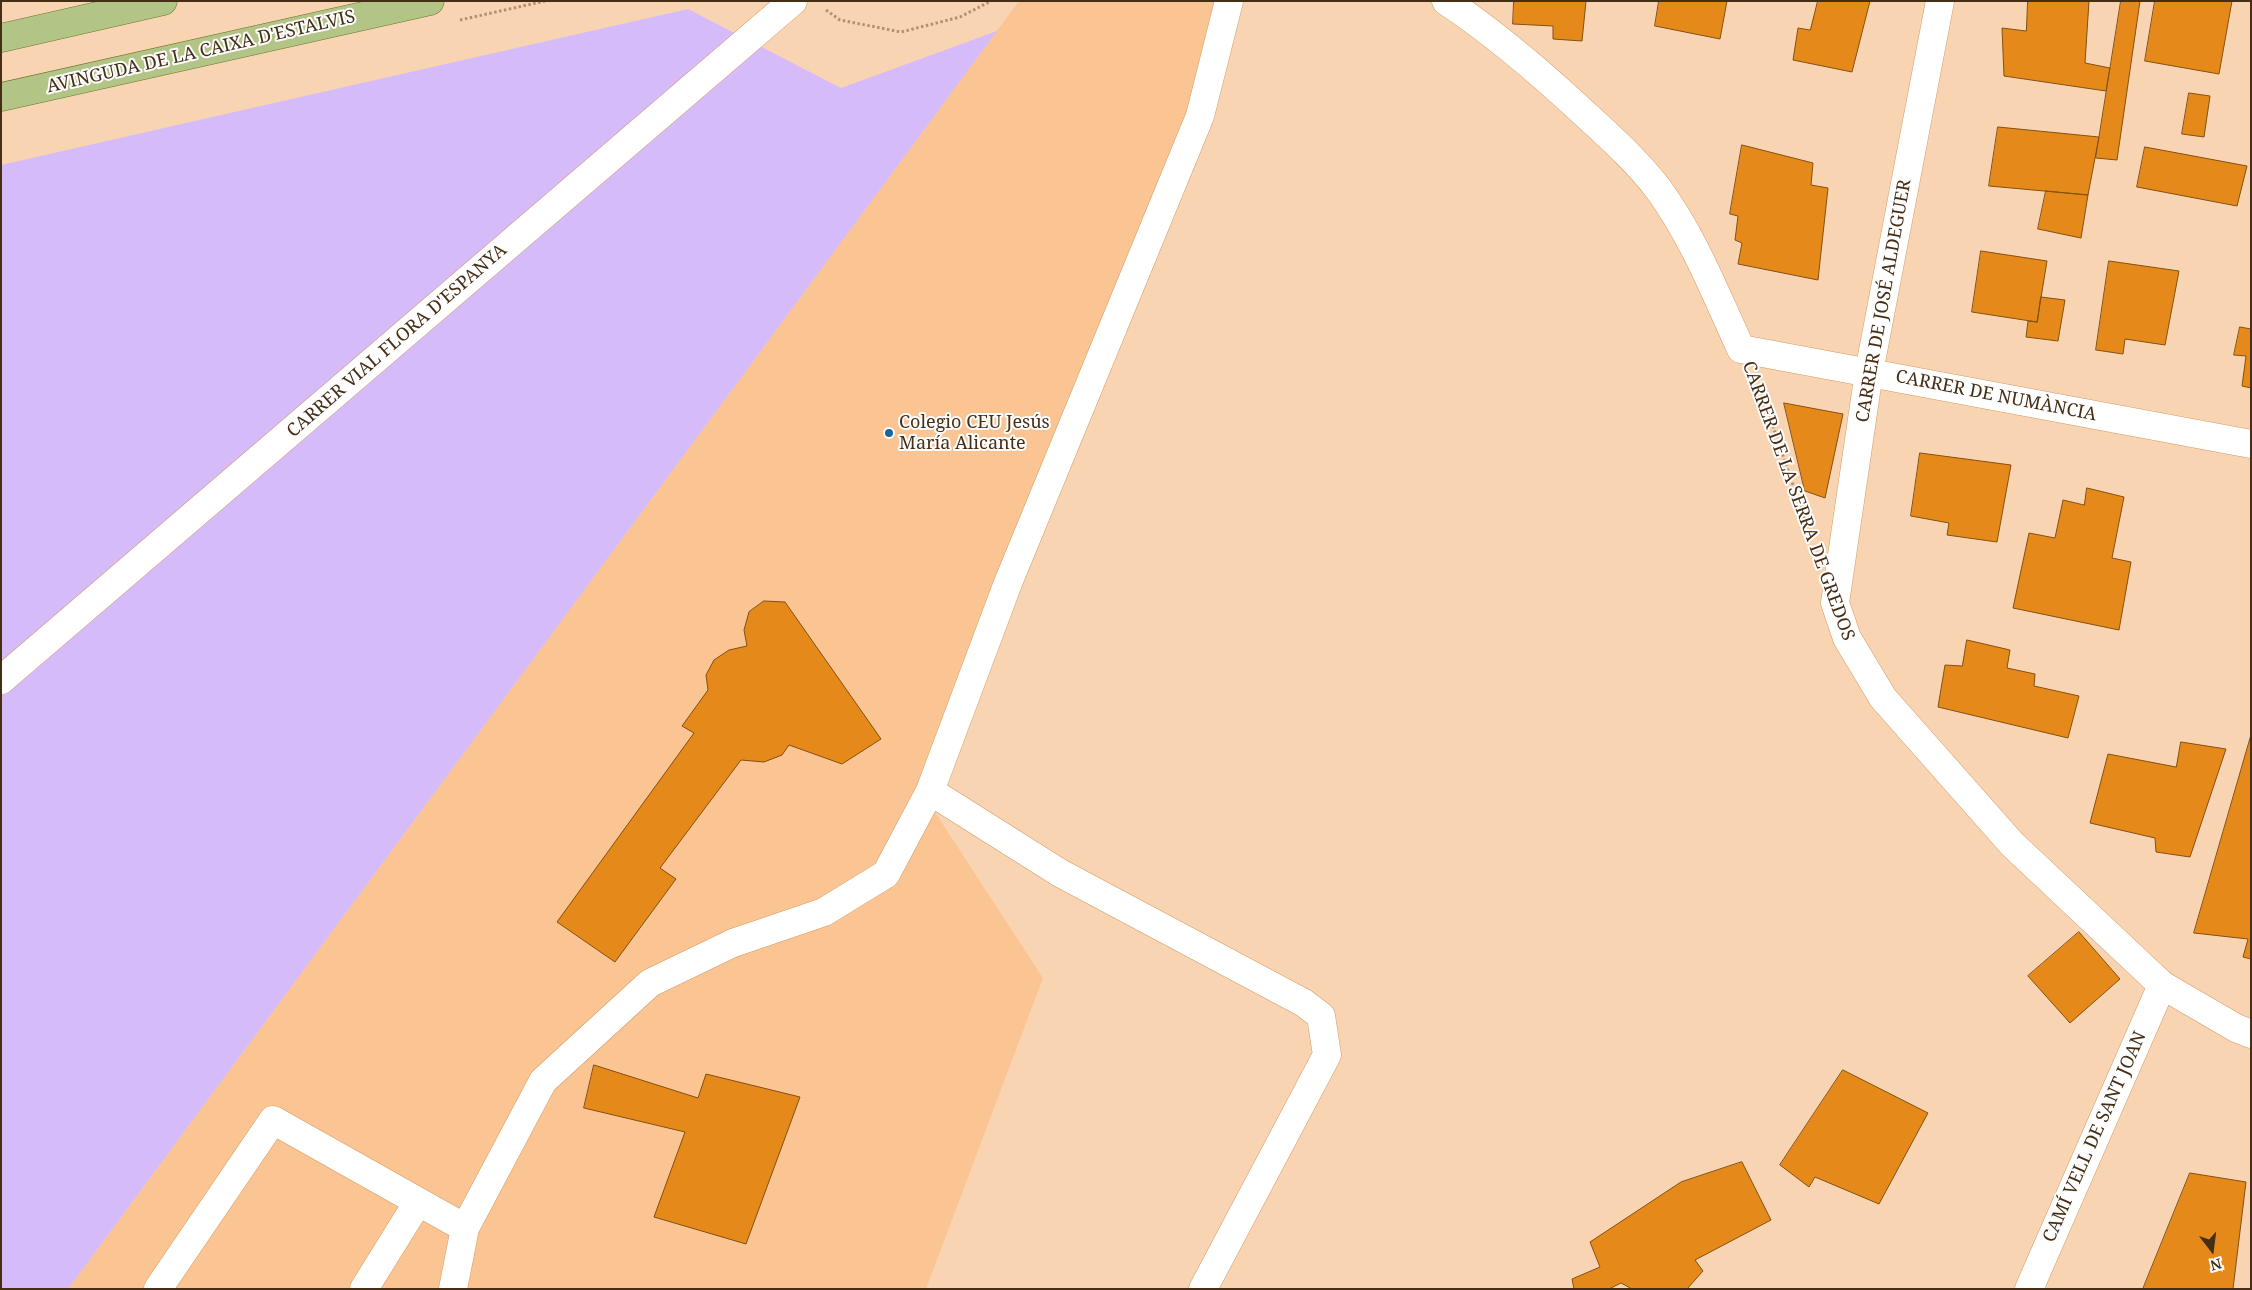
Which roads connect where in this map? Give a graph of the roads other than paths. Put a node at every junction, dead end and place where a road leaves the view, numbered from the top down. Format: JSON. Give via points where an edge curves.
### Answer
{"nodes":[{"id":1,"x":163,"y":1,"type":"edge"},
{"id":2,"x":430,"y":1,"type":"edge"},
{"id":3,"x":792,"y":1,"type":"edge"},
{"id":4,"x":1229,"y":1,"type":"edge"},
{"id":5,"x":1446,"y":1,"type":"edge"},
{"id":6,"x":1940,"y":1,"type":"edge"},
{"id":7,"x":1,"y":38,"type":"edge"},
{"id":8,"x":1,"y":97,"type":"edge"},
{"id":9,"x":1741,"y":349,"type":"joint"},
{"id":10,"x":1869,"y":372,"type":"junction"},
{"id":11,"x":2251,"y":444,"type":"edge"},
{"id":12,"x":1835,"y":602,"type":"joint"},
{"id":13,"x":1,"y":680,"type":"edge"},
{"id":14,"x":930,"y":791,"type":"junction"},
{"id":15,"x":2162,"y":984,"type":"junction"},
{"id":16,"x":2251,"y":1034,"type":"edge"},
{"id":17,"x":418,"y":1202,"type":"junction"},
{"id":18,"x":465,"y":1228,"type":"junction"},
{"id":19,"x":158,"y":1289,"type":"edge"},
{"id":20,"x":364,"y":1289,"type":"edge"},
{"id":21,"x":453,"y":1289,"type":"edge"},
{"id":22,"x":1203,"y":1289,"type":"edge"},
{"id":23,"x":2028,"y":1289,"type":"edge"}],
"edges":[{"from":1,"to":7,"type":"main road"},
{"from":2,"to":8,"type":"main road","name":"AVINGUDA DE LA CAIXA D'ESTALVIS"},
{"from":3,"to":13,"type":"street","name":"CARRER VIAL FLORA D'ESPANYA"},
{"from":4,"to":14,"type":"street","via":[[1200,116],[1008,583]]},
{"from":5,"to":9,"type":"street","name":"CARRER DE LA SERRA DE GREDOS","via":[[1487,28],[1552,83],[1616,142],[1658,189],[1693,244]]},
{"from":6,"to":10,"type":"street","name":"CARRER DE JOSÉ ALDEGUER"},
{"from":9,"to":10,"type":"street","name":"CARRER DE NUMÀNCIA"},
{"from":10,"to":11,"type":"street","name":"CARRER DE NUMÀNCIA"},
{"from":10,"to":12,"type":"street","name":"CARRER DE JOSÉ ALDEGUER"},
{"from":12,"to":15,"type":"street","name":"CARRER DE LA SERRA DE GREDOS","via":[[1847,638],[1883,698],[2012,844]]},
{"from":14,"to":18,"type":"street","via":[[886,874],[824,912],[732,942],[650,983],[542,1081]]},
{"from":14,"to":22,"type":"street","via":[[1060,873],[1304,1003],[1321,1016],[1327,1055]]},
{"from":15,"to":16,"type":"street","name":"CARRER DE LA SERRA DE GREDOS"},
{"from":15,"to":23,"type":"street","name":"CAMÍ VELL DE SANT JOAN"},
{"from":17,"to":18,"type":"street"},
{"from":17,"to":19,"type":"street","via":[[273,1120]]},
{"from":17,"to":20,"type":"street"},
{"from":18,"to":21,"type":"street"}]}
